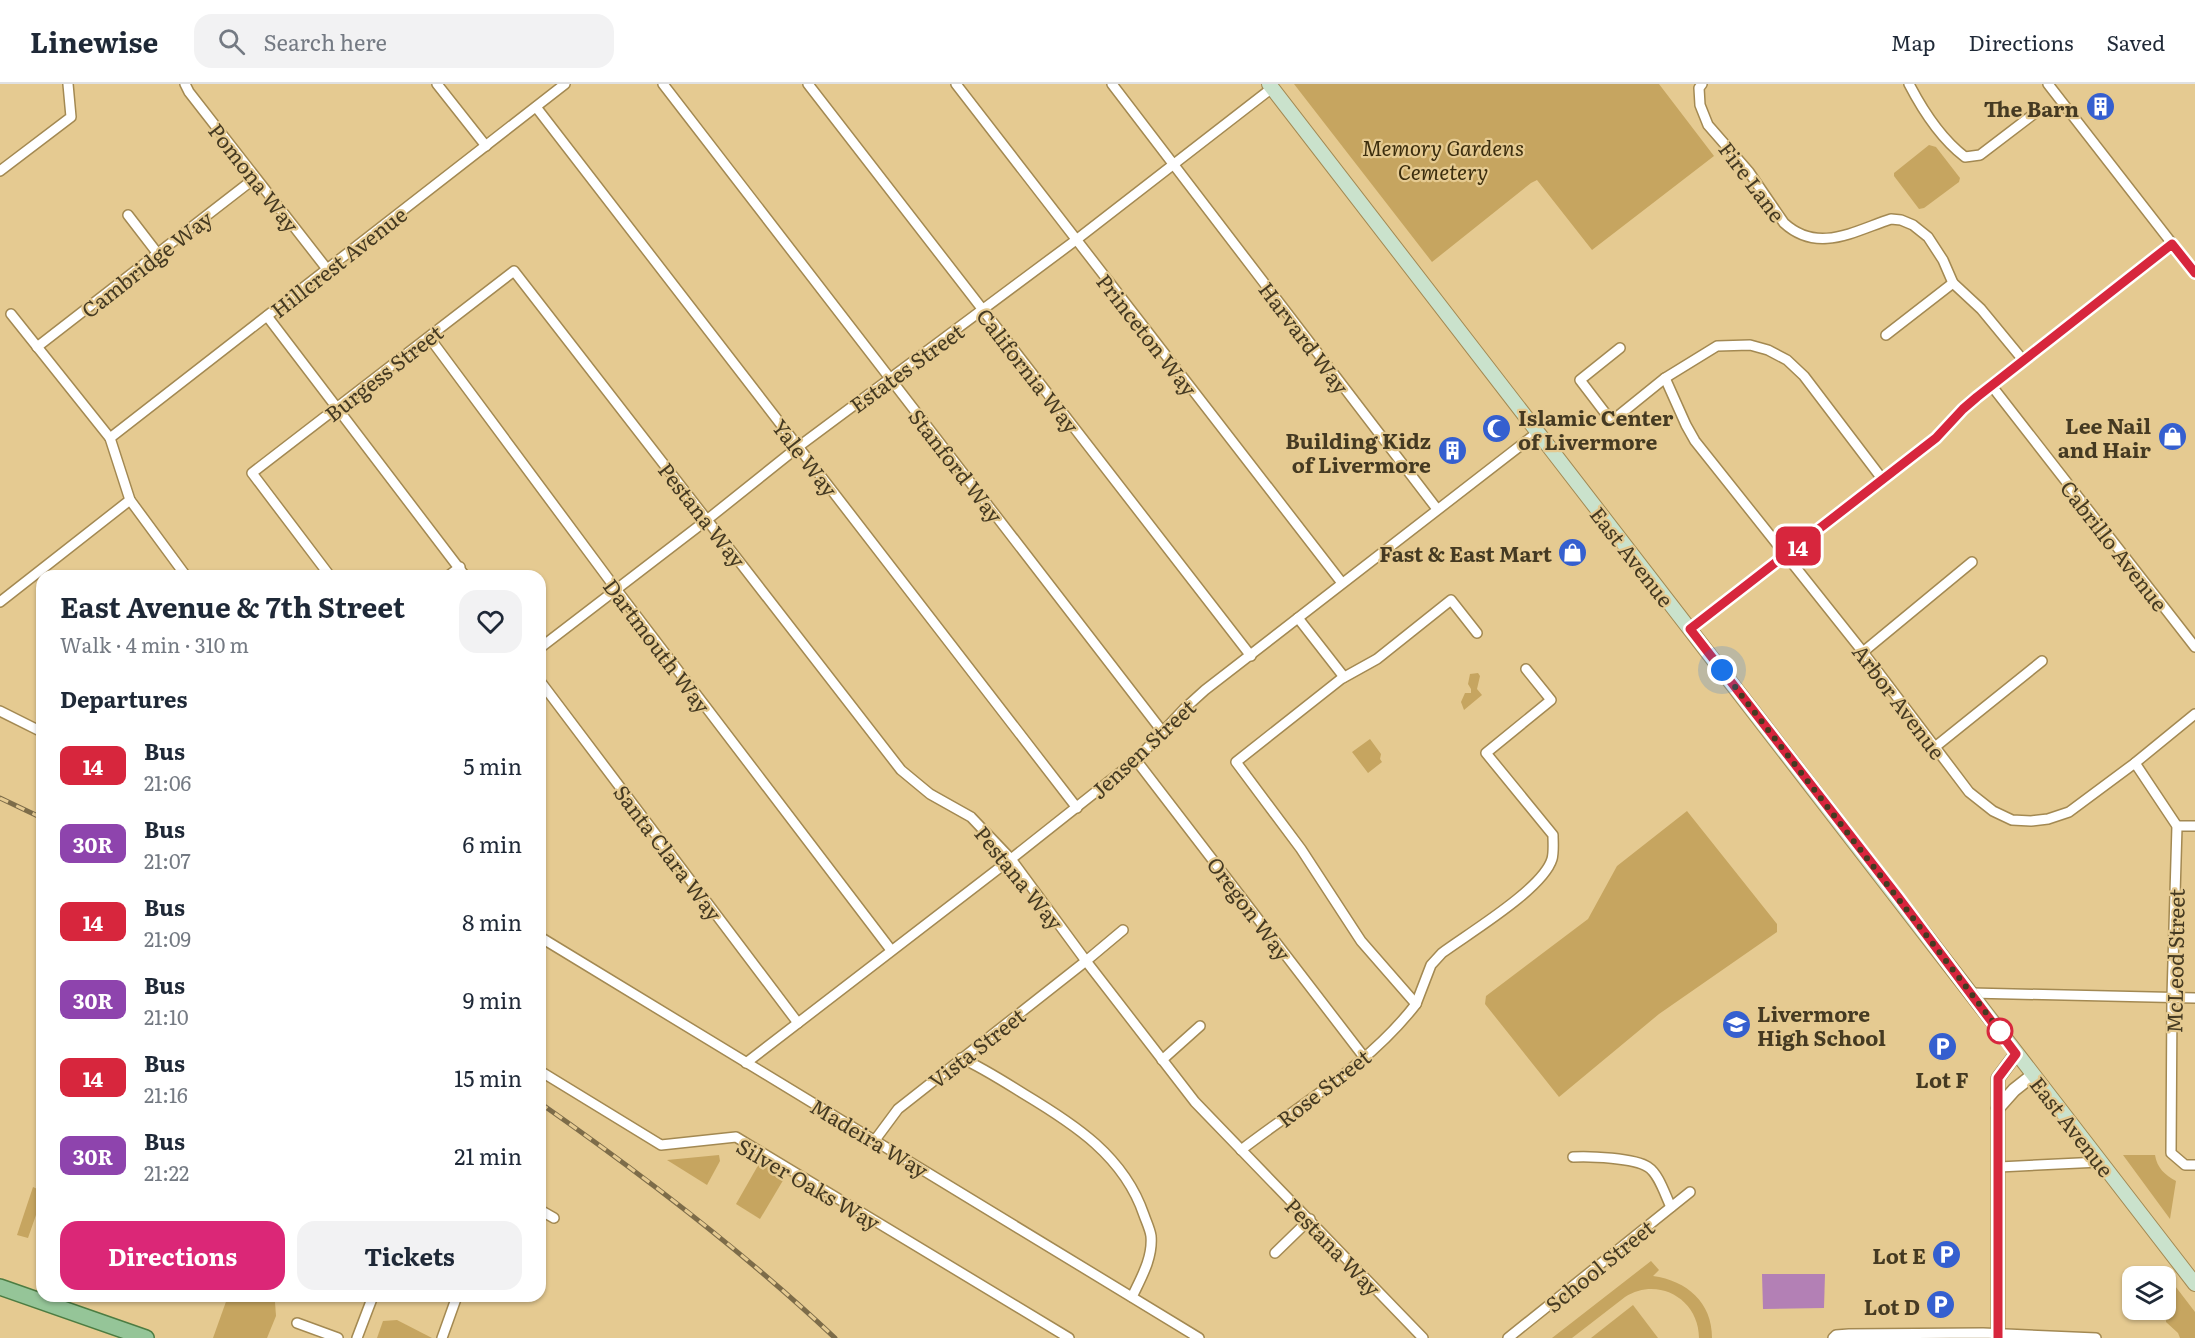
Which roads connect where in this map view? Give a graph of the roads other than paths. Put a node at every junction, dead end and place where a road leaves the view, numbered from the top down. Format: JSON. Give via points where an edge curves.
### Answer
{"nodes":[{"id":1,"x":68,"y":84,"type":"edge"},
{"id":2,"x":185,"y":84,"type":"edge"},
{"id":3,"x":437,"y":84,"type":"edge"},
{"id":4,"x":565,"y":84,"type":"edge"},
{"id":5,"x":663,"y":84,"type":"edge"},
{"id":6,"x":808,"y":84,"type":"edge"},
{"id":7,"x":956,"y":84,"type":"edge"},
{"id":8,"x":1112,"y":84,"type":"edge"},
{"id":9,"x":1702,"y":84,"type":"edge"},
{"id":10,"x":1909,"y":84,"type":"edge"},
{"id":11,"x":2048,"y":84,"type":"edge"},
{"id":12,"x":1270,"y":86,"type":"edge"},
{"id":13,"x":536,"y":107,"type":"junction"},
{"id":14,"x":2035,"y":113,"type":"dead end"},
{"id":15,"x":486,"y":146,"type":"junction"},
{"id":16,"x":1173,"y":164,"type":"junction"},
{"id":17,"x":0,"y":171,"type":"edge"},
{"id":18,"x":255,"y":178,"type":"junction"},
{"id":19,"x":128,"y":215,"type":"dead end"},
{"id":20,"x":1076,"y":240,"type":"junction"},
{"id":21,"x":2172,"y":244,"type":"junction"},
{"id":22,"x":158,"y":254,"type":"junction"},
{"id":23,"x":327,"y":269,"type":"junction"},
{"id":24,"x":514,"y":271,"type":"joint"},
{"id":25,"x":2195,"y":273,"type":"edge"},
{"id":26,"x":1953,"y":283,"type":"junction"},
{"id":27,"x":983,"y":311,"type":"junction"},
{"id":28,"x":11,"y":314,"type":"dead end"},
{"id":29,"x":267,"y":316,"type":"junction"},
{"id":30,"x":1886,"y":334,"type":"dead end"},
{"id":31,"x":429,"y":337,"type":"junction"},
{"id":32,"x":37,"y":347,"type":"junction"},
{"id":33,"x":1620,"y":348,"type":"dead end"},
{"id":34,"x":2023,"y":360,"type":"junction"},
{"id":35,"x":890,"y":378,"type":"junction"},
{"id":36,"x":1665,"y":378,"type":"junction"},
{"id":37,"x":1991,"y":386,"type":"junction"},
{"id":38,"x":338,"y":407,"type":"junction"},
{"id":39,"x":1538,"y":432,"type":"junction"},
{"id":40,"x":110,"y":438,"type":"junction"},
{"id":41,"x":798,"y":447,"type":"junction"},
{"id":42,"x":1883,"y":480,"type":"junction"},
{"id":43,"x":130,"y":500,"type":"junction"},
{"id":44,"x":1437,"y":509,"type":"junction"},
{"id":45,"x":708,"y":519,"type":"junction"},
{"id":46,"x":1786,"y":554,"type":"junction"},
{"id":47,"x":1972,"y":562,"type":"dead end"},
{"id":48,"x":41,"y":570,"type":"edge"},
{"id":49,"x":182,"y":570,"type":"edge"},
{"id":50,"x":325,"y":570,"type":"edge"},
{"id":51,"x":461,"y":570,"type":"edge"},
{"id":52,"x":36,"y":574,"type":"edge"},
{"id":53,"x":1342,"y":583,"type":"junction"},
{"id":54,"x":616,"y":589,"type":"junction"},
{"id":55,"x":0,"y":602,"type":"edge"},
{"id":56,"x":1298,"y":618,"type":"junction"},
{"id":57,"x":1690,"y":629,"type":"junction"},
{"id":58,"x":1477,"y":633,"type":"dead end"},
{"id":59,"x":546,"y":643,"type":"edge"},
{"id":60,"x":2195,"y":647,"type":"edge"},
{"id":61,"x":1863,"y":652,"type":"junction"},
{"id":62,"x":1251,"y":656,"type":"junction"},
{"id":63,"x":2042,"y":661,"type":"dead end"},
{"id":64,"x":1526,"y":669,"type":"dead end"},
{"id":65,"x":1344,"y":677,"type":"junction"},
{"id":66,"x":546,"y":689,"type":"edge"},
{"id":67,"x":0,"y":711,"type":"edge"},
{"id":68,"x":2195,"y":714,"type":"edge"},
{"id":69,"x":36,"y":729,"type":"edge"},
{"id":70,"x":1162,"y":731,"type":"junction"},
{"id":71,"x":1935,"y":747,"type":"junction"},
{"id":72,"x":1136,"y":760,"type":"junction"},
{"id":73,"x":2135,"y":763,"type":"junction"},
{"id":74,"x":1077,"y":808,"type":"junction"},
{"id":75,"x":2177,"y":826,"type":"junction"},
{"id":76,"x":2195,"y":826,"type":"edge"},
{"id":77,"x":1011,"y":859,"type":"junction"},
{"id":78,"x":1123,"y":930,"type":"dead end"},
{"id":79,"x":546,"y":941,"type":"edge"},
{"id":80,"x":891,"y":950,"type":"junction"},
{"id":81,"x":1086,"y":961,"type":"junction"},
{"id":82,"x":1971,"y":993,"type":"junction"},
{"id":83,"x":2172,"y":997,"type":"junction"},
{"id":84,"x":2195,"y":998,"type":"edge"},
{"id":85,"x":1416,"y":1004,"type":"junction"},
{"id":86,"x":798,"y":1023,"type":"junction"},
{"id":87,"x":1200,"y":1026,"type":"dead end"},
{"id":88,"x":2016,"y":1054,"type":"junction"},
{"id":89,"x":961,"y":1058,"type":"junction"},
{"id":90,"x":1364,"y":1058,"type":"junction"},
{"id":91,"x":1162,"y":1060,"type":"junction"},
{"id":92,"x":746,"y":1063,"type":"junction"},
{"id":93,"x":546,"y":1075,"type":"edge"},
{"id":94,"x":2033,"y":1075,"type":"junction"},
{"id":95,"x":1998,"y":1108,"type":"junction"},
{"id":96,"x":875,"y":1140,"type":"junction"},
{"id":97,"x":1241,"y":1150,"type":"junction"},
{"id":98,"x":1573,"y":1157,"type":"dead end"},
{"id":99,"x":2100,"y":1162,"type":"junction"},
{"id":100,"x":2190,"y":1165,"type":"edge"},
{"id":101,"x":1999,"y":1167,"type":"junction"},
{"id":102,"x":1690,"y":1192,"type":"dead end"},
{"id":103,"x":1671,"y":1207,"type":"junction"},
{"id":104,"x":546,"y":1213,"type":"edge"},
{"id":105,"x":554,"y":1218,"type":"dead end"},
{"id":106,"x":1310,"y":1220,"type":"junction"},
{"id":107,"x":1275,"y":1253,"type":"dead end"},
{"id":108,"x":2195,"y":1284,"type":"edge"},
{"id":109,"x":0,"y":1287,"type":"edge"},
{"id":110,"x":1132,"y":1297,"type":"junction"},
{"id":111,"x":36,"y":1300,"type":"edge"},
{"id":112,"x":43,"y":1302,"type":"edge"},
{"id":113,"x":371,"y":1302,"type":"edge"},
{"id":114,"x":455,"y":1302,"type":"edge"},
{"id":115,"x":297,"y":1323,"type":"dead end"},
{"id":116,"x":1998,"y":1336,"type":"edge"},
{"id":117,"x":146,"y":1338,"type":"edge"},
{"id":118,"x":338,"y":1338,"type":"edge"},
{"id":119,"x":357,"y":1338,"type":"edge"},
{"id":120,"x":442,"y":1338,"type":"edge"},
{"id":121,"x":1069,"y":1338,"type":"edge"},
{"id":122,"x":1199,"y":1338,"type":"edge"},
{"id":123,"x":1423,"y":1338,"type":"edge"},
{"id":124,"x":1508,"y":1338,"type":"edge"},
{"id":125,"x":1833,"y":1338,"type":"edge"},
{"id":126,"x":2096,"y":1338,"type":"edge"}],
"edges":[{"from":1,"to":17,"type":"street","via":[[71,117]]},
{"from":2,"to":18,"type":"street","name":"Pomona Way"},
{"from":3,"to":15,"type":"street"},
{"from":4,"to":13,"type":"street","name":"Hillcrest Avenue"},
{"from":5,"to":35,"type":"street","name":"Stanford Way"},
{"from":6,"to":27,"type":"street","name":"California Way"},
{"from":7,"to":20,"type":"street","name":"Princeton Way"},
{"from":8,"to":16,"type":"street","name":"Harvard Way"},
{"from":9,"to":26,"type":"street","name":"Fire Lane","via":[[1700,105],[1708,125],[1737,156],[1793,231],[1818,240],[1831,239],[1891,219],[1901,220],[1928,237]]},
{"from":10,"to":14,"type":"street","via":[[1948,144],[1965,157],[1980,155]]},
{"from":11,"to":21,"type":"street"},
{"from":12,"to":16,"type":"street","name":"Estates Street"},
{"from":12,"to":39,"type":"main road","name":"East Avenue"},
{"from":13,"to":15,"type":"street","name":"Hillcrest Avenue"},
{"from":13,"to":41,"type":"street","name":"Yale Way"},
{"from":15,"to":23,"type":"street","name":"Hillcrest Avenue"},
{"from":16,"to":20,"type":"street","name":"Estates Street"},
{"from":16,"to":44,"type":"street","name":"Harvard Way"},
{"from":18,"to":22,"type":"street","name":"Cambridge Way"},
{"from":18,"to":23,"type":"street","name":"Pomona Way"},
{"from":19,"to":22,"type":"street"},
{"from":20,"to":27,"type":"street","name":"Estates Street"},
{"from":20,"to":53,"type":"street","name":"Princeton Way"},
{"from":21,"to":25,"type":"street"},
{"from":21,"to":34,"type":"street"},
{"from":22,"to":32,"type":"street","name":"Cambridge Way"},
{"from":23,"to":29,"type":"street","name":"Hillcrest Avenue"},
{"from":24,"to":31,"type":"street","name":"Burgess Street"},
{"from":24,"to":45,"type":"street","name":"Pestana Way"},
{"from":26,"to":30,"type":"street"},
{"from":26,"to":34,"type":"street","name":"Fire Lane","via":[[1981,309]]},
{"from":27,"to":35,"type":"street","name":"Estates Street"},
{"from":27,"to":62,"type":"street","name":"California Way"},
{"from":28,"to":32,"type":"street"},
{"from":29,"to":38,"type":"street"},
{"from":29,"to":40,"type":"street","name":"Hillcrest Avenue"},
{"from":31,"to":38,"type":"street","name":"Burgess Street"},
{"from":31,"to":54,"type":"street","name":"Dartmouth Way"},
{"from":32,"to":40,"type":"street"},
{"from":33,"to":36,"type":"street","via":[[1580,380],[1609,418],[1618,416]]},
{"from":34,"to":37,"type":"street"},
{"from":35,"to":41,"type":"street","name":"Estates Street"},
{"from":35,"to":70,"type":"street","name":"Stanford Way"},
{"from":36,"to":42,"type":"street","via":[[1717,346],[1750,345],[1768,350],[1787,360],[1804,376]]},
{"from":36,"to":46,"type":"street","name":"Arbor Avenue","via":[[1695,441]]},
{"from":37,"to":42,"type":"street","via":[[1936,438]]},
{"from":37,"to":60,"type":"street","name":"Cabrillo Avenue"},
{"from":38,"to":50,"type":"street","name":"Burgess Street","via":[[252,473]]},
{"from":38,"to":51,"type":"street"},
{"from":39,"to":44,"type":"street","name":"Jensen Street"},
{"from":39,"to":57,"type":"main road","name":"East Avenue"},
{"from":40,"to":43,"type":"street"},
{"from":41,"to":45,"type":"street","name":"Estates Street"},
{"from":41,"to":74,"type":"street","name":"Yale Way"},
{"from":42,"to":46,"type":"street"},
{"from":43,"to":48,"type":"street"},
{"from":43,"to":49,"type":"street"},
{"from":44,"to":53,"type":"street","name":"Jensen Street"},
{"from":45,"to":54,"type":"street","name":"Estates Street"},
{"from":45,"to":77,"type":"street","name":"Pestana Way","via":[[901,770],[930,794],[971,817]]},
{"from":46,"to":57,"type":"street"},
{"from":46,"to":61,"type":"street","name":"Arbor Avenue"},
{"from":47,"to":61,"type":"street"},
{"from":52,"to":55,"type":"street"},
{"from":53,"to":56,"type":"street","name":"Jensen Street"},
{"from":54,"to":59,"type":"street","name":"Estates Street"},
{"from":54,"to":80,"type":"street","name":"Dartmouth Way"},
{"from":56,"to":62,"type":"street","name":"Jensen Street"},
{"from":56,"to":65,"type":"street"},
{"from":57,"to":82,"type":"main road","name":"East Avenue"},
{"from":58,"to":65,"type":"street","via":[[1450,600],[1377,659]]},
{"from":61,"to":71,"type":"street","name":"Arbor Avenue"},
{"from":62,"to":70,"type":"street","name":"Jensen Street","via":[[1205,690]]},
{"from":63,"to":71,"type":"street"},
{"from":64,"to":85,"type":"street","name":"Rose Street","via":[[1551,700],[1486,753],[1553,835],[1552,859],[1528,890],[1442,953],[1431,965]]},
{"from":65,"to":85,"type":"street","via":[[1236,762],[1301,849],[1360,940]]},
{"from":66,"to":86,"type":"street","name":"Santa Clara Way"},
{"from":67,"to":69,"type":"street"},
{"from":68,"to":73,"type":"street"},
{"from":70,"to":72,"type":"street","name":"Jensen Street"},
{"from":71,"to":73,"type":"street","name":"Arbor Avenue","via":[[1969,792],[1992,811],[2012,820],[2048,819],[2069,812]]},
{"from":72,"to":74,"type":"street","name":"Jensen Street"},
{"from":72,"to":90,"type":"street","name":"Oregon Way"},
{"from":73,"to":75,"type":"street"},
{"from":74,"to":77,"type":"street","name":"Jensen Street"},
{"from":75,"to":76,"type":"street"},
{"from":75,"to":83,"type":"street","name":"McLeod Street"},
{"from":77,"to":80,"type":"street","name":"Jensen Street"},
{"from":77,"to":81,"type":"street","name":"Pestana Way"},
{"from":78,"to":81,"type":"street","name":"Vista Street"},
{"from":79,"to":92,"type":"street","name":"Madeira Way"},
{"from":80,"to":86,"type":"street","name":"Jensen Street"},
{"from":81,"to":89,"type":"street","name":"Vista Street"},
{"from":81,"to":91,"type":"street","name":"Pestana Way"},
{"from":82,"to":83,"type":"street"},
{"from":82,"to":88,"type":"main road","name":"East Avenue"},
{"from":83,"to":84,"type":"street"},
{"from":83,"to":100,"type":"street","name":"McLeod Street","via":[[2171,1153]]},
{"from":85,"to":90,"type":"street","name":"Rose Street","via":[[1403,1022]]},
{"from":86,"to":92,"type":"street","name":"Jensen Street"},
{"from":87,"to":91,"type":"street"},
{"from":88,"to":94,"type":"main road","name":"East Avenue"},
{"from":88,"to":95,"type":"street","via":[[1998,1078]]},
{"from":89,"to":96,"type":"street","name":"Vista Street","via":[[898,1109]]},
{"from":89,"to":110,"type":"street","via":[[1071,1123],[1112,1160],[1140,1203],[1151,1235],[1146,1269]]},
{"from":90,"to":97,"type":"street","name":"Rose Street"},
{"from":91,"to":97,"type":"street","name":"Pestana Way"},
{"from":92,"to":96,"type":"street","name":"Madeira Way"},
{"from":93,"to":121,"type":"street","name":"Silver Oaks Way","via":[[661,1145],[736,1137]]},
{"from":94,"to":95,"type":"street"},
{"from":94,"to":99,"type":"main road","name":"East Avenue"},
{"from":95,"to":101,"type":"street"},
{"from":96,"to":110,"type":"street","name":"Madeira Way"},
{"from":97,"to":106,"type":"street","name":"Pestana Way"},
{"from":98,"to":103,"type":"street","via":[[1634,1162],[1648,1167]]},
{"from":99,"to":101,"type":"street"},
{"from":99,"to":108,"type":"main road","name":"East Avenue"},
{"from":101,"to":116,"type":"street"},
{"from":102,"to":103,"type":"street","name":"School Street"},
{"from":103,"to":124,"type":"street","name":"School Street"},
{"from":104,"to":105,"type":"street"},
{"from":106,"to":107,"type":"street"},
{"from":106,"to":123,"type":"street","name":"Pestana Way"},
{"from":109,"to":111,"type":"main road"},
{"from":110,"to":122,"type":"street","name":"Madeira Way"},
{"from":112,"to":117,"type":"main road"},
{"from":113,"to":119,"type":"street"},
{"from":114,"to":120,"type":"street"},
{"from":115,"to":118,"type":"street"},
{"from":116,"to":125,"type":"street","via":[[1849,1334]]},
{"from":116,"to":126,"type":"street"}]}
